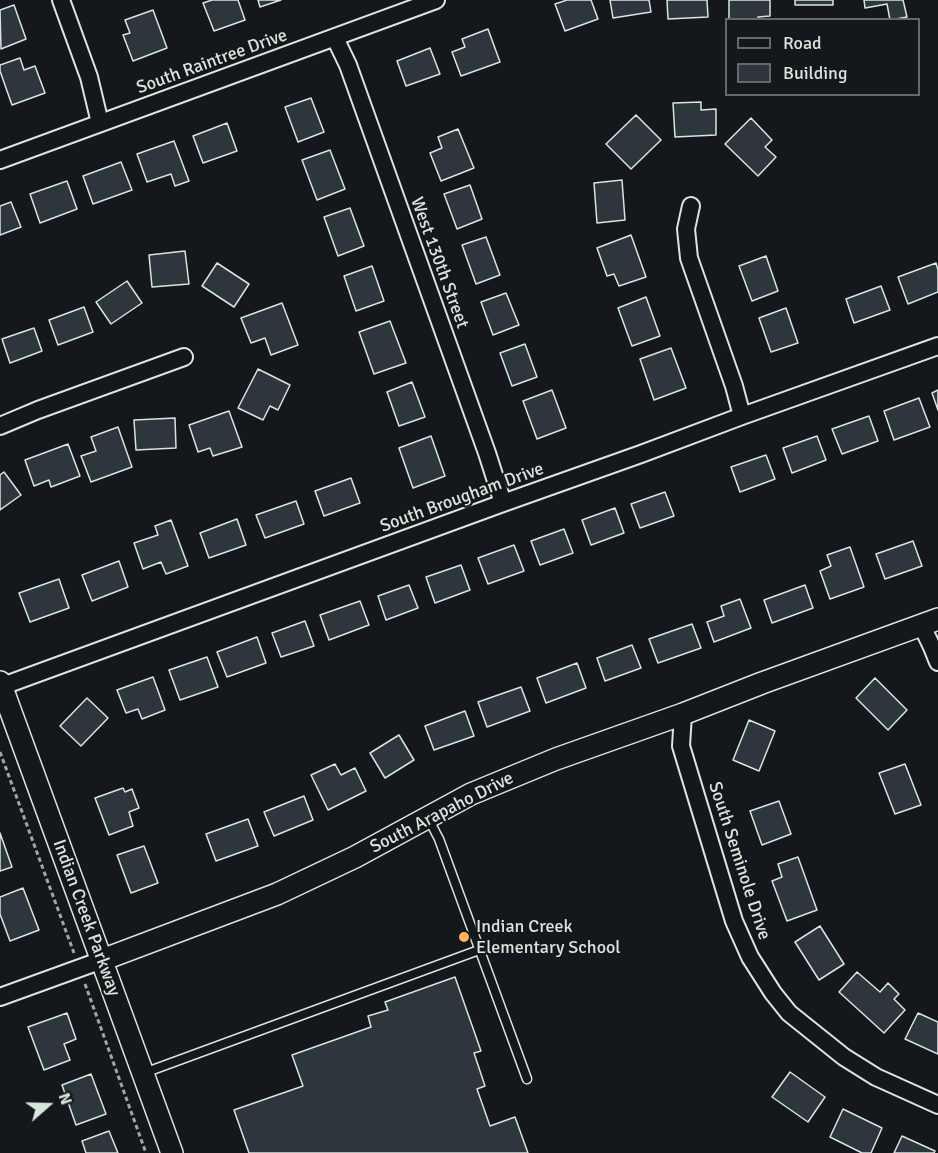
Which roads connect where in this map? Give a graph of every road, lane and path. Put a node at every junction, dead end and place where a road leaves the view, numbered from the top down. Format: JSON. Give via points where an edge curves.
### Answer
{"nodes":[{"id":1,"x":61,"y":0,"type":"edge"},
{"id":2,"x":436,"y":0,"type":"edge"},
{"id":3,"x":335,"y":38,"type":"junction"},
{"id":4,"x":100,"y":123,"type":"junction"},
{"id":5,"x":0,"y":160,"type":"edge"},
{"id":6,"x":691,"y":207,"type":"dead end"},
{"id":7,"x":938,"y":346,"type":"edge"},
{"id":8,"x":184,"y":357,"type":"dead end"},
{"id":9,"x":742,"y":416,"type":"junction"},
{"id":10,"x":0,"y":426,"type":"edge"},
{"id":11,"x":503,"y":503,"type":"junction"},
{"id":12,"x":930,"y":622,"type":"edge"},
{"id":13,"x":938,"y":662,"type":"edge"},
{"id":14,"x":0,"y":685,"type":"edge"},
{"id":15,"x":683,"y":714,"type":"junction"},
{"id":16,"x":427,"y":818,"type":"junction"},
{"id":17,"x":479,"y":950,"type":"junction"},
{"id":18,"x":102,"y":960,"type":"junction"},
{"id":19,"x":0,"y":997,"type":"edge"},
{"id":20,"x":143,"y":1074,"type":"junction"},
{"id":21,"x":527,"y":1079,"type":"dead end"},
{"id":22,"x":938,"y":1105,"type":"edge"},
{"id":23,"x":172,"y":1153,"type":"edge"}],
"edges":[{"from":1,"to":4,"type":"street"},
{"from":2,"to":3,"type":"street","name":"South Raintree Drive"},
{"from":3,"to":4,"type":"street","name":"South Raintree Drive"},
{"from":3,"to":11,"type":"street","name":"West 130th Street","via":[[352,76]]},
{"from":4,"to":5,"type":"street","name":"South Raintree Drive"},
{"from":6,"to":9,"type":"street","via":[[686,229],[689,258]]},
{"from":7,"to":9,"type":"street","name":"South Brougham Drive"},
{"from":8,"to":10,"type":"street"},
{"from":9,"to":11,"type":"street","name":"South Brougham Drive"},
{"from":11,"to":14,"type":"street","name":"South Brougham Drive"},
{"from":12,"to":13,"type":"street","name":"South Arapaho Drive"},
{"from":12,"to":15,"type":"street","name":"South Arapaho Drive"},
{"from":14,"to":18,"type":"street","name":"Indian Creek Parkway"},
{"from":15,"to":16,"type":"street","name":"South Arapaho Drive","via":[[556,759],[471,794]]},
{"from":15,"to":22,"type":"street","name":"South Seminole Drive","via":[[681,746],[734,921],[750,957],[773,993],[789,1013],[844,1057],[876,1077]]},
{"from":16,"to":17,"type":"lane","via":[[439,839]]},
{"from":16,"to":18,"type":"street","name":"South Arapaho Drive","via":[[355,858],[277,894]]},
{"from":17,"to":20,"type":"lane"},
{"from":17,"to":21,"type":"lane"},
{"from":18,"to":19,"type":"street","name":"South Arapaho Drive"},
{"from":18,"to":20,"type":"street","name":"Indian Creek Parkway"},
{"from":20,"to":23,"type":"street","name":"Indian Creek Parkway"}]}
